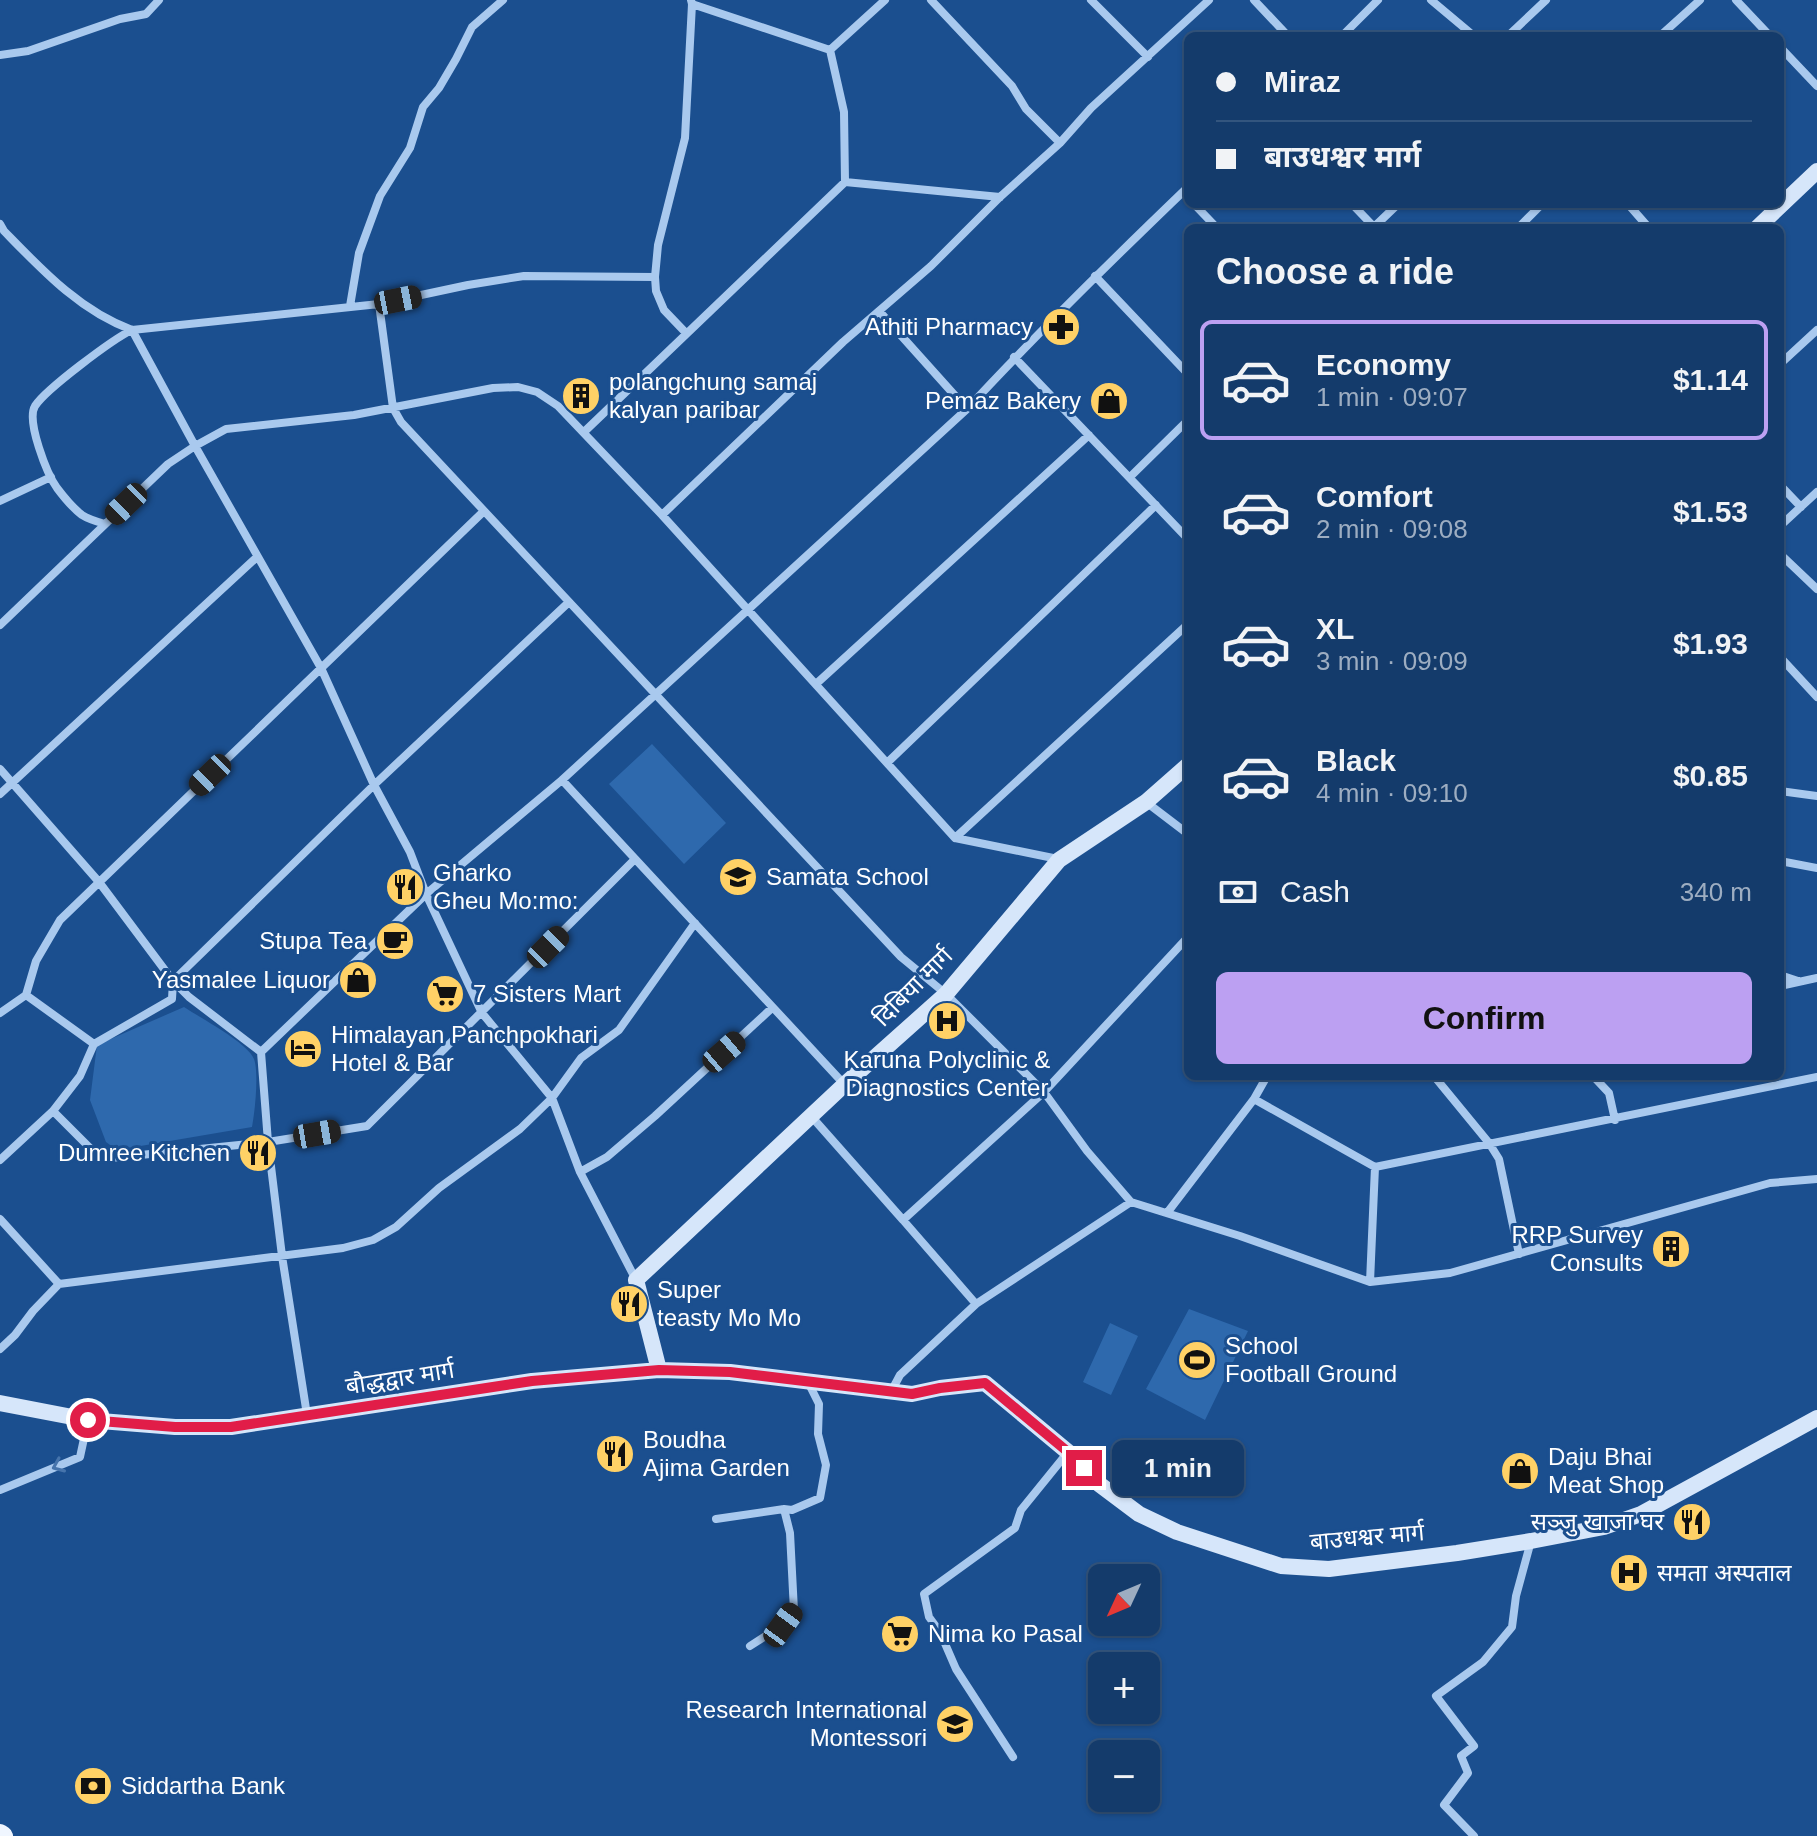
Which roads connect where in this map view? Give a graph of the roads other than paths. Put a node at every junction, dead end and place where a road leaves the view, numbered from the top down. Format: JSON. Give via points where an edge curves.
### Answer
{"nodes":[{"id":1,"x":159,"y":0,"type":"edge"},
{"id":2,"x":503,"y":0,"type":"edge"},
{"id":3,"x":885,"y":0,"type":"edge"},
{"id":4,"x":931,"y":0,"type":"edge"},
{"id":5,"x":1091,"y":0,"type":"edge"},
{"id":6,"x":1209,"y":0,"type":"edge"},
{"id":7,"x":1254,"y":0,"type":"edge"},
{"id":8,"x":1378,"y":0,"type":"edge"},
{"id":9,"x":1431,"y":0,"type":"edge"},
{"id":10,"x":1546,"y":0,"type":"edge"},
{"id":11,"x":1700,"y":0,"type":"edge"},
{"id":12,"x":1736,"y":0,"type":"edge"},
{"id":13,"x":691,"y":2,"type":"edge"},
{"id":14,"x":1284,"y":32,"type":"edge"},
{"id":15,"x":1346,"y":32,"type":"edge"},
{"id":16,"x":1469,"y":32,"type":"edge"},
{"id":17,"x":1512,"y":32,"type":"edge"},
{"id":18,"x":1664,"y":32,"type":"edge"},
{"id":19,"x":1766,"y":32,"type":"edge"},
{"id":20,"x":830,"y":50,"type":"junction"},
{"id":21,"x":1784,"y":52,"type":"edge"},
{"id":22,"x":0,"y":55,"type":"edge"},
{"id":23,"x":1148,"y":57,"type":"junction"},
{"id":24,"x":1817,"y":86,"type":"edge"},
{"id":25,"x":1060,"y":143,"type":"junction"},
{"id":26,"x":1816,"y":173,"type":"edge"},
{"id":27,"x":845,"y":182,"type":"junction"},
{"id":28,"x":1184,"y":194,"type":"edge"},
{"id":29,"x":1000,"y":197,"type":"junction"},
{"id":30,"x":1784,"y":203,"type":"edge"},
{"id":31,"x":1198,"y":208,"type":"edge"},
{"id":32,"x":1356,"y":208,"type":"edge"},
{"id":33,"x":1394,"y":208,"type":"edge"},
{"id":34,"x":1538,"y":208,"type":"edge"},
{"id":35,"x":1632,"y":208,"type":"edge"},
{"id":36,"x":1778,"y":208,"type":"edge"},
{"id":37,"x":0,"y":224,"type":"edge"},
{"id":38,"x":1213,"y":224,"type":"edge"},
{"id":39,"x":1370,"y":224,"type":"edge"},
{"id":40,"x":1378,"y":224,"type":"edge"},
{"id":41,"x":1522,"y":224,"type":"edge"},
{"id":42,"x":1646,"y":224,"type":"edge"},
{"id":43,"x":1761,"y":224,"type":"edge"},
{"id":44,"x":1095,"y":276,"type":"junction"},
{"id":45,"x":655,"y":277,"type":"junction"},
{"id":46,"x":379,"y":304,"type":"junction"},
{"id":47,"x":350,"y":306,"type":"junction"},
{"id":48,"x":880,"y":312,"type":"junction"},
{"id":49,"x":132,"y":330,"type":"junction"},
{"id":50,"x":1817,"y":330,"type":"edge"},
{"id":51,"x":686,"y":333,"type":"junction"},
{"id":52,"x":1014,"y":357,"type":"junction"},
{"id":53,"x":1784,"y":360,"type":"edge"},
{"id":54,"x":1184,"y":370,"type":"edge"},
{"id":55,"x":393,"y":408,"type":"junction"},
{"id":56,"x":967,"y":409,"type":"junction"},
{"id":57,"x":1184,"y":424,"type":"edge"},
{"id":58,"x":584,"y":432,"type":"junction"},
{"id":59,"x":1089,"y":435,"type":"junction"},
{"id":60,"x":195,"y":446,"type":"junction"},
{"id":61,"x":51,"y":477,"type":"junction"},
{"id":62,"x":1130,"y":477,"type":"junction"},
{"id":63,"x":1784,"y":489,"type":"edge"},
{"id":64,"x":1817,"y":492,"type":"edge"},
{"id":65,"x":0,"y":501,"type":"edge"},
{"id":66,"x":1156,"y":505,"type":"junction"},
{"id":67,"x":1801,"y":507,"type":"junction"},
{"id":68,"x":484,"y":511,"type":"junction"},
{"id":69,"x":662,"y":515,"type":"junction"},
{"id":70,"x":1784,"y":522,"type":"edge"},
{"id":71,"x":105,"y":524,"type":"junction"},
{"id":72,"x":1184,"y":535,"type":"edge"},
{"id":73,"x":257,"y":557,"type":"junction"},
{"id":74,"x":1784,"y":558,"type":"edge"},
{"id":75,"x":1817,"y":589,"type":"edge"},
{"id":76,"x":569,"y":602,"type":"junction"},
{"id":77,"x":749,"y":611,"type":"junction"},
{"id":78,"x":0,"y":625,"type":"edge"},
{"id":79,"x":1184,"y":628,"type":"edge"},
{"id":80,"x":1784,"y":661,"type":"edge"},
{"id":81,"x":321,"y":668,"type":"junction"},
{"id":82,"x":816,"y":684,"type":"junction"},
{"id":83,"x":656,"y":694,"type":"junction"},
{"id":84,"x":1817,"y":697,"type":"edge"},
{"id":85,"x":887,"y":763,"type":"junction"},
{"id":86,"x":0,"y":769,"type":"edge"},
{"id":87,"x":1184,"y":769,"type":"edge"},
{"id":88,"x":562,"y":780,"type":"junction"},
{"id":89,"x":12,"y":783,"type":"junction"},
{"id":90,"x":374,"y":785,"type":"junction"},
{"id":91,"x":1784,"y":792,"type":"edge"},
{"id":92,"x":0,"y":794,"type":"edge"},
{"id":93,"x":1817,"y":796,"type":"edge"},
{"id":94,"x":1146,"y":802,"type":"junction"},
{"id":95,"x":1184,"y":831,"type":"edge"},
{"id":96,"x":955,"y":838,"type":"junction"},
{"id":97,"x":635,"y":859,"type":"junction"},
{"id":98,"x":1059,"y":860,"type":"junction"},
{"id":99,"x":1784,"y":862,"type":"edge"},
{"id":100,"x":1817,"y":868,"type":"edge"},
{"id":101,"x":99,"y":882,"type":"junction"},
{"id":102,"x":426,"y":894,"type":"junction"},
{"id":103,"x":695,"y":923,"type":"junction"},
{"id":104,"x":1184,"y":941,"type":"edge"},
{"id":105,"x":1784,"y":976,"type":"edge"},
{"id":106,"x":1817,"y":978,"type":"edge"},
{"id":107,"x":173,"y":981,"type":"junction"},
{"id":108,"x":1799,"y":981,"type":"junction"},
{"id":109,"x":1784,"y":985,"type":"edge"},
{"id":110,"x":946,"y":994,"type":"junction"},
{"id":111,"x":26,"y":995,"type":"junction"},
{"id":112,"x":772,"y":1008,"type":"junction"},
{"id":113,"x":0,"y":1013,"type":"edge"},
{"id":114,"x":482,"y":1013,"type":"junction"},
{"id":115,"x":94,"y":1044,"type":"junction"},
{"id":116,"x":261,"y":1052,"type":"junction"},
{"id":117,"x":1817,"y":1077,"type":"edge"},
{"id":118,"x":1265,"y":1080,"type":"edge"},
{"id":119,"x":1437,"y":1080,"type":"edge"},
{"id":120,"x":1597,"y":1080,"type":"edge"},
{"id":121,"x":844,"y":1085,"type":"junction"},
{"id":122,"x":1044,"y":1092,"type":"junction"},
{"id":123,"x":552,"y":1098,"type":"junction"},
{"id":124,"x":1254,"y":1099,"type":"junction"},
{"id":125,"x":53,"y":1111,"type":"junction"},
{"id":126,"x":811,"y":1116,"type":"junction"},
{"id":127,"x":1615,"y":1120,"type":"junction"},
{"id":128,"x":268,"y":1142,"type":"junction"},
{"id":129,"x":1489,"y":1143,"type":"junction"},
{"id":130,"x":0,"y":1160,"type":"edge"},
{"id":131,"x":1375,"y":1167,"type":"junction"},
{"id":132,"x":580,"y":1172,"type":"junction"},
{"id":133,"x":1817,"y":1179,"type":"edge"},
{"id":134,"x":1131,"y":1202,"type":"junction"},
{"id":135,"x":1167,"y":1213,"type":"junction"},
{"id":136,"x":0,"y":1219,"type":"edge"},
{"id":137,"x":903,"y":1220,"type":"junction"},
{"id":138,"x":1519,"y":1254,"type":"junction"},
{"id":139,"x":282,"y":1256,"type":"junction"},
{"id":140,"x":636,"y":1280,"type":"junction"},
{"id":141,"x":1370,"y":1282,"type":"junction"},
{"id":142,"x":59,"y":1284,"type":"junction"},
{"id":143,"x":976,"y":1304,"type":"junction"},
{"id":144,"x":0,"y":1349,"type":"edge"},
{"id":145,"x":659,"y":1370,"type":"junction"},
{"id":146,"x":808,"y":1382,"type":"junction"},
{"id":147,"x":891,"y":1391,"type":"junction"},
{"id":148,"x":0,"y":1403,"type":"edge"},
{"id":149,"x":308,"y":1417,"type":"junction"},
{"id":150,"x":1817,"y":1418,"type":"edge"},
{"id":151,"x":88,"y":1420,"type":"junction"},
{"id":152,"x":1068,"y":1452,"type":"junction"},
{"id":153,"x":0,"y":1490,"type":"edge"},
{"id":154,"x":784,"y":1509,"type":"junction"},
{"id":155,"x":716,"y":1519,"type":"dead end"},
{"id":156,"x":1531,"y":1541,"type":"junction"},
{"id":157,"x":750,"y":1646,"type":"dead end"},
{"id":158,"x":1013,"y":1757,"type":"dead end"},
{"id":159,"x":1474,"y":1836,"type":"edge"}],
"edges":[{"from":1,"to":22,"type":"street","via":[[146,14]]},
{"from":2,"to":47,"type":"street","via":[[472,27],[423,107],[410,148],[380,196],[359,253]]},
{"from":3,"to":20,"type":"street"},
{"from":4,"to":25,"type":"street"},
{"from":5,"to":23,"type":"street"},
{"from":6,"to":23,"type":"street"},
{"from":7,"to":14,"type":"street"},
{"from":8,"to":15,"type":"street"},
{"from":9,"to":16,"type":"street"},
{"from":10,"to":17,"type":"street"},
{"from":11,"to":18,"type":"street"},
{"from":12,"to":19,"type":"street"},
{"from":13,"to":20,"type":"street"},
{"from":13,"to":45,"type":"street","via":[[685,138]]},
{"from":20,"to":27,"type":"street","via":[[844,112]]},
{"from":21,"to":24,"type":"street"},
{"from":23,"to":25,"type":"street"},
{"from":25,"to":29,"type":"street"},
{"from":26,"to":30,"type":"main road"},
{"from":27,"to":29,"type":"street"},
{"from":27,"to":51,"type":"street"},
{"from":28,"to":44,"type":"street"},
{"from":29,"to":48,"type":"street"},
{"from":31,"to":38,"type":"street"},
{"from":32,"to":39,"type":"street"},
{"from":33,"to":40,"type":"street"},
{"from":34,"to":41,"type":"street"},
{"from":35,"to":42,"type":"street"},
{"from":36,"to":43,"type":"main road"},
{"from":37,"to":49,"type":"street","via":[[54,282]]},
{"from":44,"to":52,"type":"street"},
{"from":44,"to":54,"type":"street"},
{"from":45,"to":46,"type":"street","via":[[524,276]]},
{"from":45,"to":51,"type":"street","via":[[664,310]]},
{"from":46,"to":47,"type":"street"},
{"from":46,"to":55,"type":"street"},
{"from":47,"to":49,"type":"street"},
{"from":48,"to":56,"type":"street"},
{"from":48,"to":69,"type":"street"},
{"from":49,"to":60,"type":"street"},
{"from":49,"to":61,"type":"street","via":[[35,406],[34,432]]},
{"from":50,"to":53,"type":"street"},
{"from":51,"to":58,"type":"street"},
{"from":52,"to":56,"type":"street"},
{"from":52,"to":59,"type":"street"},
{"from":55,"to":58,"type":"street","via":[[518,387],[558,406]]},
{"from":55,"to":60,"type":"street","via":[[226,429]]},
{"from":55,"to":68,"type":"street"},
{"from":56,"to":77,"type":"street"},
{"from":57,"to":62,"type":"street"},
{"from":58,"to":69,"type":"street"},
{"from":59,"to":62,"type":"street"},
{"from":59,"to":82,"type":"street"},
{"from":60,"to":71,"type":"street","via":[[168,464]]},
{"from":60,"to":73,"type":"street"},
{"from":61,"to":65,"type":"street"},
{"from":61,"to":71,"type":"street","via":[[83,515]]},
{"from":62,"to":66,"type":"street"},
{"from":63,"to":67,"type":"street"},
{"from":64,"to":67,"type":"street"},
{"from":66,"to":72,"type":"street"},
{"from":66,"to":85,"type":"street"},
{"from":67,"to":70,"type":"street"},
{"from":68,"to":76,"type":"street"},
{"from":68,"to":81,"type":"street"},
{"from":69,"to":77,"type":"street"},
{"from":71,"to":78,"type":"street"},
{"from":73,"to":81,"type":"street"},
{"from":73,"to":89,"type":"street"},
{"from":74,"to":75,"type":"street"},
{"from":76,"to":83,"type":"street"},
{"from":76,"to":90,"type":"street"},
{"from":77,"to":82,"type":"street"},
{"from":77,"to":83,"type":"street"},
{"from":79,"to":96,"type":"street"},
{"from":80,"to":84,"type":"street"},
{"from":81,"to":90,"type":"street"},
{"from":81,"to":101,"type":"street"},
{"from":82,"to":85,"type":"street"},
{"from":83,"to":88,"type":"street"},
{"from":83,"to":110,"type":"street","via":[[901,957]]},
{"from":85,"to":96,"type":"street"},
{"from":86,"to":89,"type":"street"},
{"from":87,"to":94,"type":"main road","name":"दिबिया मार्ग"},
{"from":88,"to":97,"type":"street"},
{"from":88,"to":102,"type":"street"},
{"from":89,"to":92,"type":"street"},
{"from":89,"to":101,"type":"street"},
{"from":90,"to":102,"type":"street"},
{"from":90,"to":107,"type":"street"},
{"from":91,"to":93,"type":"street"},
{"from":94,"to":95,"type":"street"},
{"from":94,"to":98,"type":"main road","name":"दिबिया मार्ग"},
{"from":96,"to":98,"type":"street"},
{"from":97,"to":103,"type":"street"},
{"from":97,"to":114,"type":"street"},
{"from":98,"to":110,"type":"main road","name":"दिबिया मार्ग"},
{"from":99,"to":100,"type":"street"},
{"from":101,"to":107,"type":"street"},
{"from":101,"to":111,"type":"street","via":[[60,920],[36,961]]},
{"from":102,"to":114,"type":"street"},
{"from":102,"to":116,"type":"street"},
{"from":103,"to":112,"type":"street"},
{"from":103,"to":123,"type":"street","via":[[619,1030],[581,1058]]},
{"from":104,"to":122,"type":"street"},
{"from":105,"to":108,"type":"street"},
{"from":106,"to":108,"type":"street"},
{"from":107,"to":115,"type":"street","via":[[172,999]]},
{"from":107,"to":116,"type":"street"},
{"from":108,"to":109,"type":"street"},
{"from":110,"to":121,"type":"main road","name":"दिबिया मार्ग"},
{"from":110,"to":122,"type":"street"},
{"from":111,"to":113,"type":"street"},
{"from":111,"to":115,"type":"street"},
{"from":112,"to":121,"type":"street"},
{"from":112,"to":132,"type":"street","via":[[607,1157]]},
{"from":114,"to":123,"type":"street"},
{"from":114,"to":128,"type":"street","via":[[367,1126]]},
{"from":115,"to":125,"type":"street","via":[[80,1076]]},
{"from":116,"to":128,"type":"street"},
{"from":117,"to":127,"type":"street"},
{"from":118,"to":124,"type":"street"},
{"from":119,"to":129,"type":"street"},
{"from":120,"to":127,"type":"street","via":[[1609,1093]]},
{"from":121,"to":126,"type":"main road","name":"दिबिया मार्ग"},
{"from":122,"to":134,"type":"street"},
{"from":122,"to":137,"type":"street"},
{"from":123,"to":132,"type":"street"},
{"from":123,"to":139,"type":"street","via":[[396,1227],[343,1248]]},
{"from":124,"to":131,"type":"street"},
{"from":124,"to":135,"type":"street"},
{"from":125,"to":128,"type":"street","via":[[97,1155],[111,1158]]},
{"from":125,"to":130,"type":"street"},
{"from":126,"to":137,"type":"street"},
{"from":126,"to":140,"type":"main road","name":"दिबिया मार्ग"},
{"from":127,"to":129,"type":"street"},
{"from":128,"to":139,"type":"street"},
{"from":129,"to":131,"type":"street"},
{"from":129,"to":138,"type":"street","via":[[1499,1159]]},
{"from":131,"to":141,"type":"street"},
{"from":132,"to":140,"type":"street"},
{"from":133,"to":138,"type":"street","via":[[1770,1183]]},
{"from":134,"to":135,"type":"street"},
{"from":134,"to":143,"type":"street"},
{"from":135,"to":141,"type":"street"},
{"from":136,"to":142,"type":"street"},
{"from":137,"to":143,"type":"street"},
{"from":138,"to":141,"type":"street","via":[[1450,1273]]},
{"from":139,"to":142,"type":"street"},
{"from":139,"to":149,"type":"street"},
{"from":140,"to":145,"type":"main road"},
{"from":142,"to":144,"type":"street"},
{"from":143,"to":147,"type":"street","via":[[900,1375]]},
{"from":145,"to":146,"type":"main road","name":"बौद्धद्वार मार्ग"},
{"from":145,"to":149,"type":"main road","name":"बौद्धद्वार मार्ग","via":[[532,1381]]},
{"from":146,"to":147,"type":"main road","name":"बाउधश्वर मार्ग"},
{"from":146,"to":154,"type":"street","via":[[819,1404],[818,1434],[826,1465],[820,1498]]},
{"from":147,"to":152,"type":"main road","name":"बाउधश्वर मार्ग","via":[[912,1394],[985,1383]]},
{"from":148,"to":151,"type":"main road","name":"बौद्धद्वार मार्ग"},
{"from":149,"to":151,"type":"main road","name":"बौद्धद्वार मार्ग","via":[[231,1427]]},
{"from":150,"to":156,"type":"main road","name":"बाउधश्वर मार्ग","via":[[1641,1514]]},
{"from":151,"to":153,"type":"street","one_way":true,"via":[[80,1457]]},
{"from":152,"to":156,"type":"main road","name":"बाउधश्वर मार्ग","via":[[1139,1514],[1281,1566],[1329,1569]]},
{"from":152,"to":158,"type":"street","via":[[1021,1510],[1015,1528],[924,1594],[929,1617],[956,1669]]},
{"from":154,"to":155,"type":"street"},
{"from":154,"to":157,"type":"street","via":[[794,1611],[783,1625]]},
{"from":156,"to":159,"type":"street","via":[[1512,1627],[1483,1662],[1436,1696],[1474,1746],[1461,1756],[1468,1773],[1444,1805]]}]}
